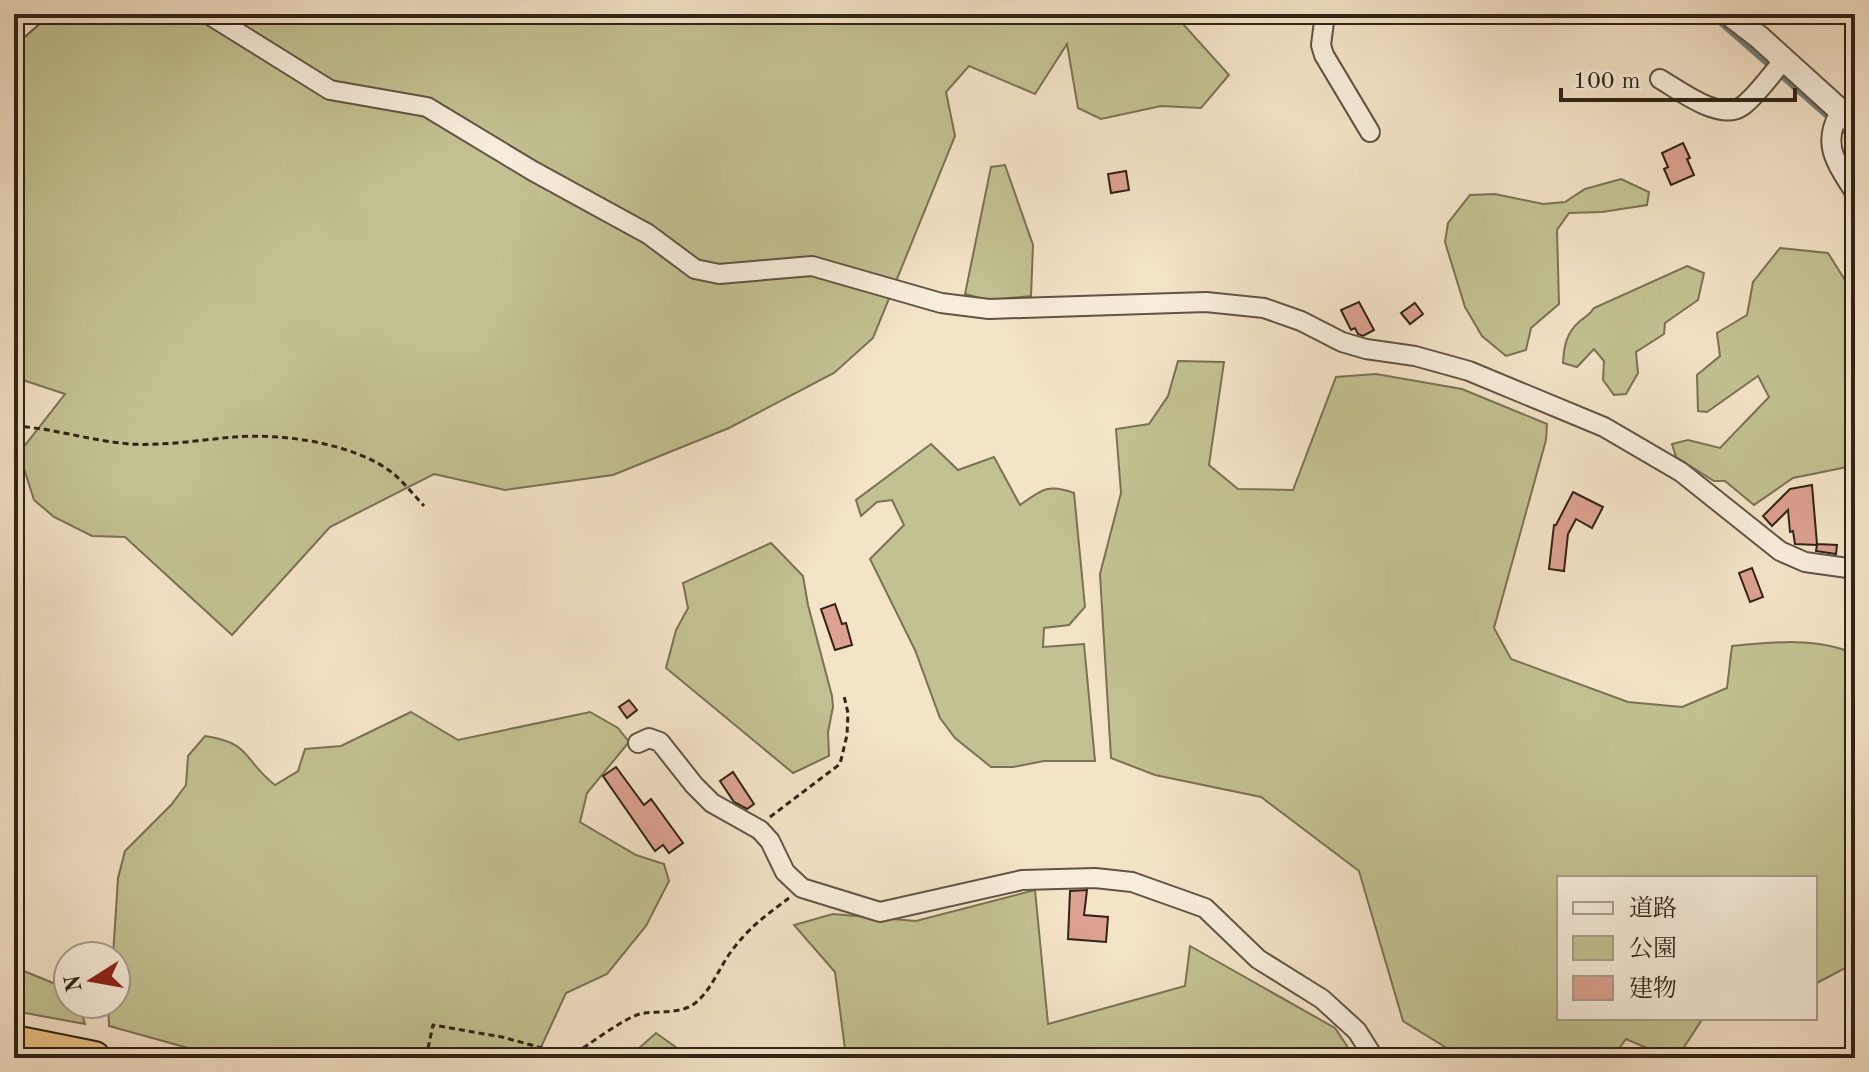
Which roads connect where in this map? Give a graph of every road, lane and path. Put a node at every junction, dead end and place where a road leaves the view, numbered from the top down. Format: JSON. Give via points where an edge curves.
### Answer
{"nodes":[{"id":1,"x":36,"y":14,"type":"edge"},
{"id":2,"x":208,"y":14,"type":"edge"},
{"id":3,"x":1325,"y":14,"type":"edge"},
{"id":4,"x":1729,"y":14,"type":"edge"},
{"id":5,"x":14,"y":33,"type":"edge"},
{"id":6,"x":1784,"y":60,"type":"junction"},
{"id":7,"x":1660,"y":79,"type":"dead end"},
{"id":8,"x":1848,"y":118,"type":"edge"},
{"id":9,"x":1370,"y":132,"type":"dead end"},
{"id":10,"x":1855,"y":193,"type":"edge"},
{"id":11,"x":14,"y":426,"type":"edge"},
{"id":12,"x":424,"y":506,"type":"dead end"},
{"id":13,"x":1855,"y":569,"type":"edge"},
{"id":14,"x":844,"y":696,"type":"dead end"},
{"id":15,"x":638,"y":743,"type":"dead end"},
{"id":16,"x":760,"y":830,"type":"junction"},
{"id":17,"x":802,"y":888,"type":"junction"},
{"id":18,"x":14,"y":1042,"type":"edge"},
{"id":19,"x":94,"y":1058,"type":"edge"},
{"id":20,"x":426,"y":1058,"type":"edge"},
{"id":21,"x":1374,"y":1058,"type":"edge"}],
"edges":[{"from":1,"to":5,"type":"street"},
{"from":2,"to":13,"type":"street","via":[[330,90],[427,107],[648,234],[695,269],[719,274],[812,266],[941,303],[989,309],[1206,302],[1264,308],[1342,342],[1469,371],[1604,427],[1681,472],[1780,551],[1805,562]]},
{"from":3,"to":9,"type":"street","via":[[1324,55]]},
{"from":4,"to":6,"type":"street"},
{"from":6,"to":7,"type":"street","via":[[1742,107],[1731,111],[1718,111]]},
{"from":6,"to":8,"type":"street"},
{"from":8,"to":10,"type":"street","via":[[1832,127],[1830,146]]},
{"from":11,"to":12,"type":"path","via":[[127,444],[275,436],[307,442],[369,460],[393,474]]},
{"from":14,"to":16,"type":"path","via":[[847,735],[840,764],[775,811]]},
{"from":15,"to":16,"type":"street","via":[[649,738],[660,742],[712,803]]},
{"from":16,"to":17,"type":"street","via":[[785,872]]},
{"from":17,"to":20,"type":"path","via":[[748,930],[710,987],[682,1010],[637,1014],[571,1056],[433,1025]]},
{"from":17,"to":21,"type":"street","via":[[880,912],[1022,880],[1132,882],[1205,908],[1258,959],[1322,999],[1357,1031]]},
{"from":18,"to":19,"type":"highway"}]}
